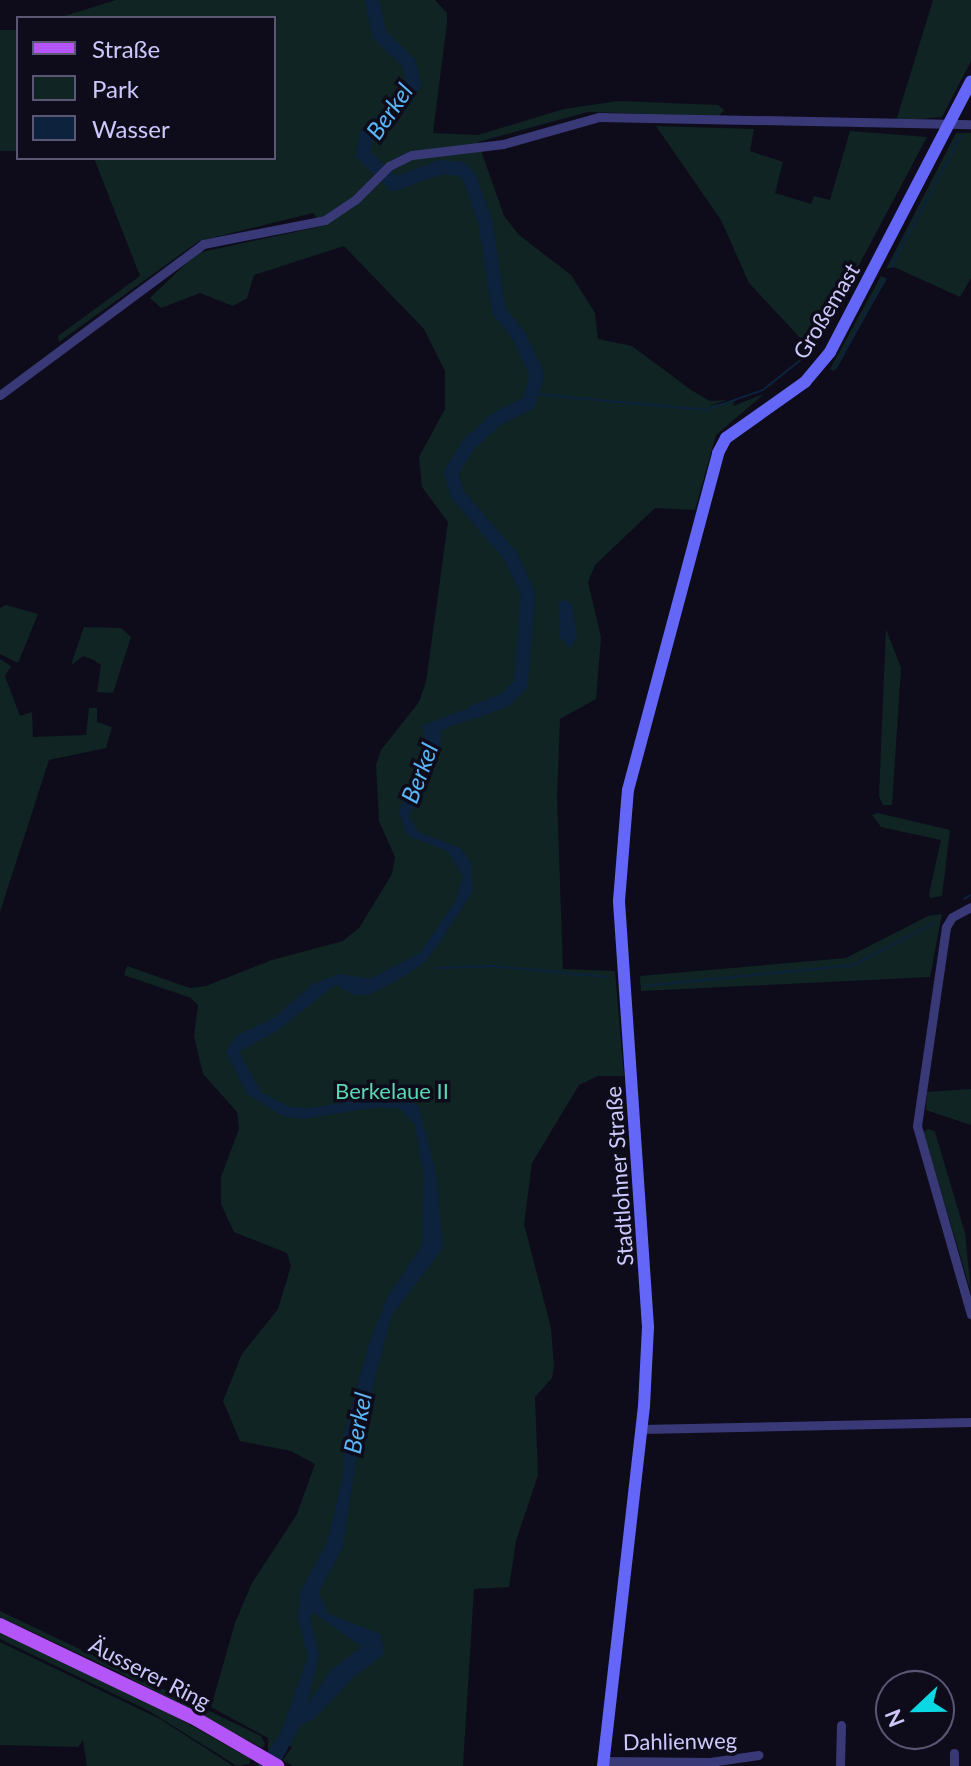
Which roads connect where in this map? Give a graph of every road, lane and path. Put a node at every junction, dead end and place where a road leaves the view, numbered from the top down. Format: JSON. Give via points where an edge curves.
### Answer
{"nodes":[{"id":1,"x":971,"y":81,"type":"edge"},
{"id":2,"x":971,"y":124,"type":"edge"},
{"id":3,"x":947,"y":127,"type":"junction"},
{"id":4,"x":0,"y":395,"type":"edge"},
{"id":5,"x":726,"y":438,"type":"joint"},
{"id":6,"x":971,"y":907,"type":"edge"},
{"id":7,"x":971,"y":1314,"type":"edge"},
{"id":8,"x":971,"y":1422,"type":"edge"},
{"id":9,"x":641,"y":1429,"type":"junction"},
{"id":10,"x":0,"y":1625,"type":"edge"},
{"id":11,"x":841,"y":1725,"type":"dead end"},
{"id":12,"x":954,"y":1753,"type":"dead end"},
{"id":13,"x":758,"y":1755,"type":"dead end"},
{"id":14,"x":603,"y":1763,"type":"edge"},
{"id":15,"x":277,"y":1766,"type":"edge"},
{"id":16,"x":840,"y":1766,"type":"edge"},
{"id":17,"x":954,"y":1766,"type":"edge"}],
"edges":[{"from":1,"to":3,"type":"street","name":"Großemast"},
{"from":2,"to":3,"type":"street"},
{"from":3,"to":4,"type":"street","via":[[599,117],[503,144],[412,155],[389,166],[325,220],[203,244]]},
{"from":3,"to":5,"type":"street","name":"Großemast","via":[[819,367]]},
{"from":5,"to":9,"type":"street","name":"Stadtlohner Straße","via":[[628,790],[620,855],[648,1327]]},
{"from":6,"to":7,"type":"street","via":[[952,917],[946,927],[917,1126]]},
{"from":8,"to":9,"type":"street"},
{"from":9,"to":14,"type":"street","name":"Stadtlohner Straße"},
{"from":10,"to":15,"type":"main road","name":"Äusserer Ring"},
{"from":11,"to":16,"type":"street"},
{"from":12,"to":17,"type":"street"},
{"from":13,"to":14,"type":"street","name":"Dahlienweg","via":[[710,1762]]}]}
